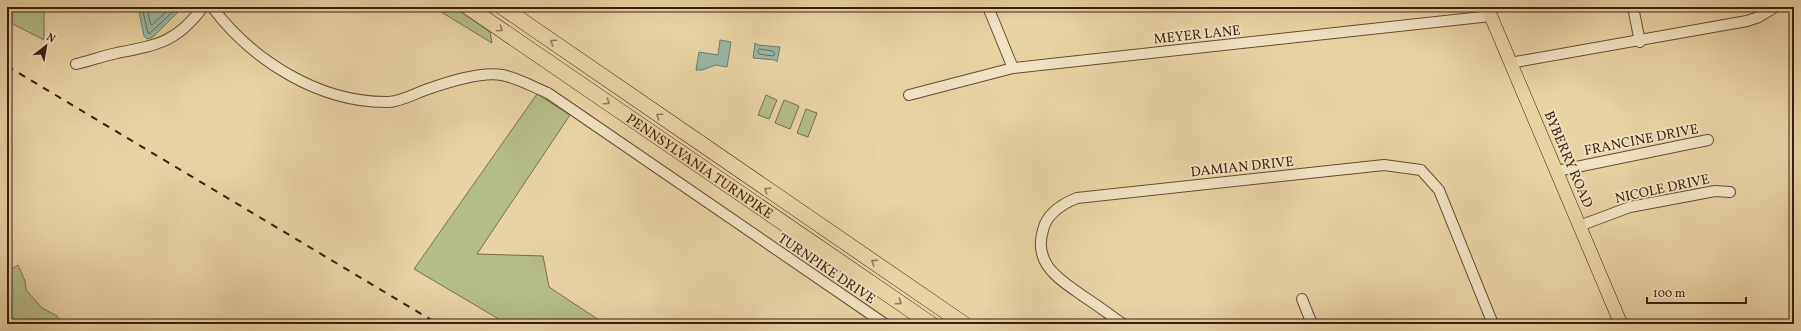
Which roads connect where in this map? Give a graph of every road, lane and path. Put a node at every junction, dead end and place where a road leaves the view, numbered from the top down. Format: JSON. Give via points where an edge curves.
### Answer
{"nodes":[{"id":1,"x":203,"y":7,"type":"edge"},
{"id":2,"x":212,"y":7,"type":"edge"},
{"id":3,"x":468,"y":7,"type":"edge"},
{"id":4,"x":502,"y":7,"type":"edge"},
{"id":5,"x":988,"y":7,"type":"edge"},
{"id":6,"x":1633,"y":7,"type":"edge"},
{"id":7,"x":1775,"y":7,"type":"edge"},
{"id":8,"x":1489,"y":12,"type":"edge"},
{"id":9,"x":1640,"y":42,"type":"junction"},
{"id":10,"x":76,"y":64,"type":"dead end"},
{"id":11,"x":1510,"y":64,"type":"junction"},
{"id":12,"x":1013,"y":68,"type":"junction"},
{"id":13,"x":909,"y":95,"type":"dead end"},
{"id":14,"x":1708,"y":140,"type":"dead end"},
{"id":15,"x":1556,"y":171,"type":"junction"},
{"id":16,"x":1730,"y":192,"type":"dead end"},
{"id":17,"x":1579,"y":226,"type":"junction"},
{"id":18,"x":1302,"y":299,"type":"dead end"},
{"id":19,"x":885,"y":324,"type":"edge"},
{"id":20,"x":931,"y":324,"type":"edge"},
{"id":21,"x":964,"y":324,"type":"edge"},
{"id":22,"x":1123,"y":324,"type":"edge"},
{"id":23,"x":1312,"y":324,"type":"edge"},
{"id":24,"x":1493,"y":324,"type":"edge"},
{"id":25,"x":1621,"y":324,"type":"edge"}],
"edges":[{"from":1,"to":10,"type":"street","via":[[181,31],[156,46]]},
{"from":2,"to":19,"type":"street","name":"TURNPIKE DRIVE","via":[[259,55],[293,78],[323,92],[389,102],[450,81],[502,75],[548,94]]},
{"from":3,"to":20,"type":"highway","name":"PENNSYLVANIA TURNPIKE","one_way":true},
{"from":21,"to":4,"type":"highway","name":"PENNSYLVANIA TURNPIKE","one_way":true},
{"from":5,"to":12,"type":"street"},
{"from":6,"to":9,"type":"street"},
{"from":7,"to":9,"type":"street","via":[[1747,21]]},
{"from":8,"to":11,"type":"main road","name":"BYBERRY ROAD"},
{"from":8,"to":12,"type":"street","name":"MEYER LANE"},
{"from":9,"to":11,"type":"street"},
{"from":11,"to":15,"type":"main road","name":"BYBERRY ROAD"},
{"from":12,"to":13,"type":"street","name":"MEYER LANE"},
{"from":14,"to":15,"type":"street","name":"FRANCINE DRIVE"},
{"from":15,"to":17,"type":"main road","name":"BYBERRY ROAD"},
{"from":16,"to":17,"type":"street","name":"NICOLE DRIVE","via":[[1715,191],[1630,207]]},
{"from":17,"to":25,"type":"main road","name":"BYBERRY ROAD"},
{"from":18,"to":23,"type":"street"},
{"from":22,"to":24,"type":"street","name":"DAMIAN DRIVE","via":[[1057,278],[1047,266],[1042,255],[1040,239],[1044,225],[1063,203],[1077,198],[1384,165],[1421,170],[1439,190]]}]}
